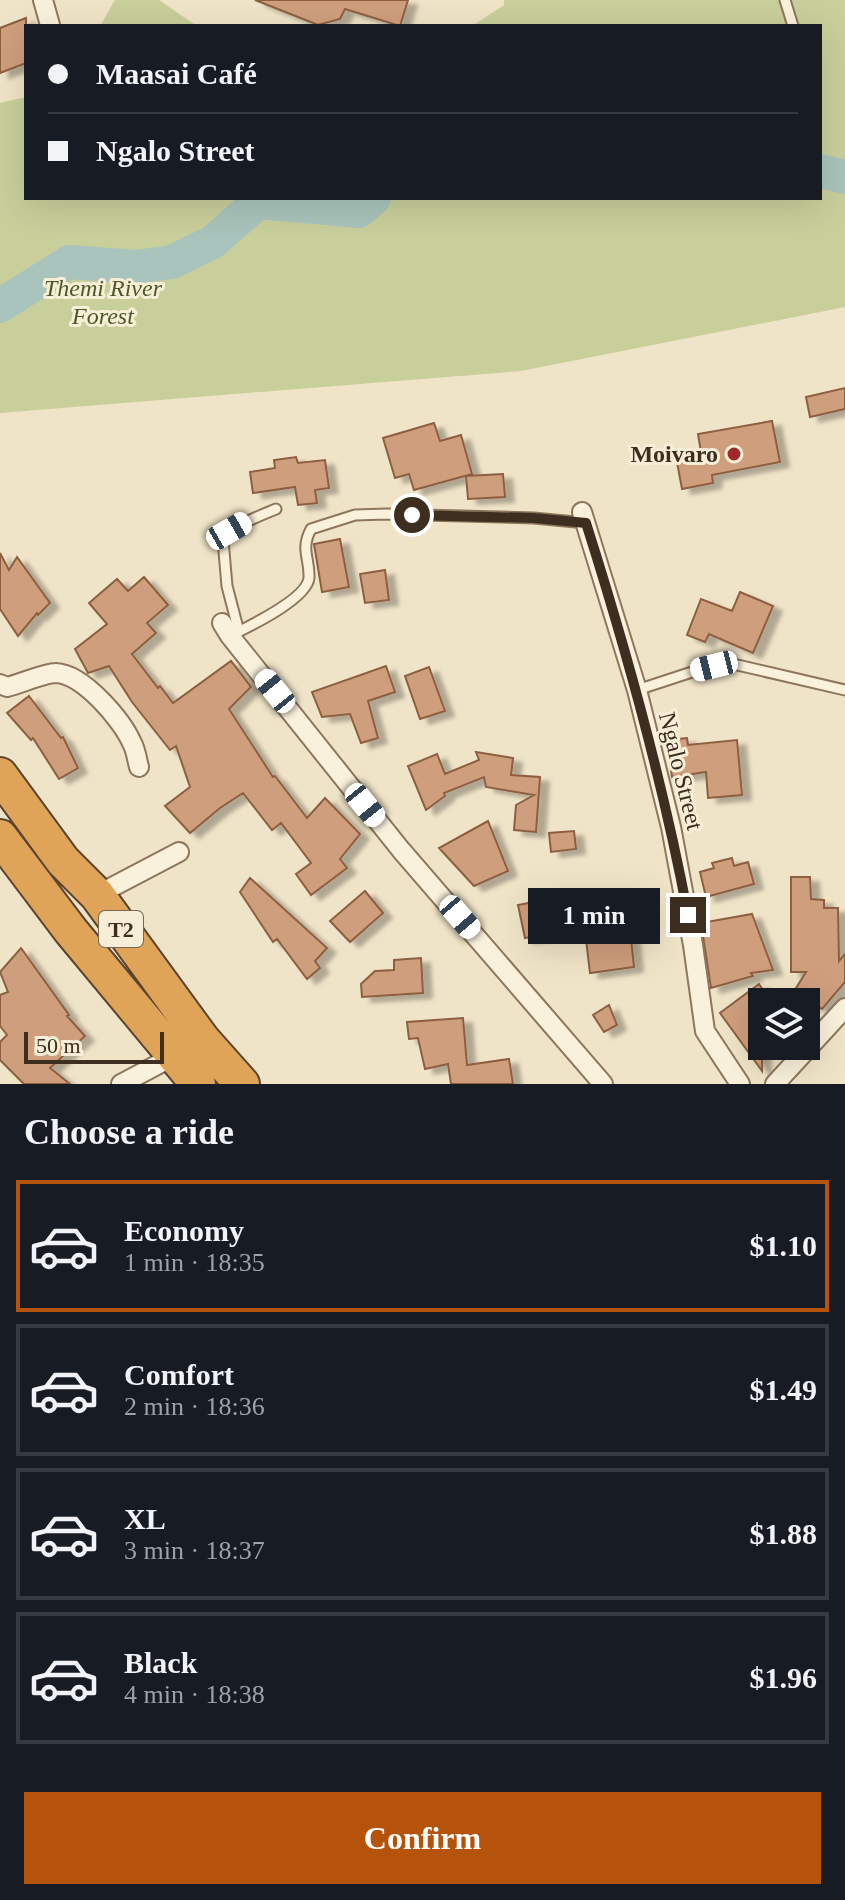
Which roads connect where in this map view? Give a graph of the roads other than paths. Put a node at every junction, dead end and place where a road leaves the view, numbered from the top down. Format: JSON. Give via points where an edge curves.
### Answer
{"nodes":[{"id":1,"x":43,"y":0,"type":"edge"},
{"id":2,"x":785,"y":0,"type":"edge"},
{"id":3,"x":50,"y":24,"type":"edge"},
{"id":4,"x":792,"y":24,"type":"edge"},
{"id":5,"x":276,"y":509,"type":"dead end"},
{"id":6,"x":584,"y":518,"type":"joint"},
{"id":7,"x":230,"y":630,"type":"junction"},
{"id":8,"x":0,"y":684,"type":"edge"},
{"id":9,"x":637,"y":690,"type":"junction"},
{"id":10,"x":845,"y":690,"type":"edge"},
{"id":11,"x":139,"y":767,"type":"dead end"},
{"id":12,"x":0,"y":775,"type":"edge"},
{"id":13,"x":0,"y":837,"type":"edge"},
{"id":14,"x":179,"y":852,"type":"dead end"},
{"id":15,"x":97,"y":895,"type":"junction"},
{"id":16,"x":845,"y":1008,"type":"edge"},
{"id":17,"x":174,"y":1056,"type":"junction"},
{"id":18,"x":121,"y":1084,"type":"edge"},
{"id":19,"x":198,"y":1084,"type":"edge"},
{"id":20,"x":242,"y":1084,"type":"edge"},
{"id":21,"x":603,"y":1084,"type":"edge"},
{"id":22,"x":740,"y":1084,"type":"edge"},
{"id":23,"x":775,"y":1084,"type":"edge"}],
"edges":[{"from":1,"to":3,"type":"street"},
{"from":2,"to":4,"type":"lane"},
{"from":5,"to":7,"type":"lane","via":[[229,531],[223,540]]},
{"from":6,"to":7,"type":"lane","via":[[355,515],[311,529],[304,546],[309,579],[293,600]]},
{"from":6,"to":9,"type":"street","name":"Ngalo Street"},
{"from":7,"to":21,"type":"street","via":[[401,850]]},
{"from":8,"to":11,"type":"street","via":[[7,687],[55,673],[76,680],[115,717],[132,743]]},
{"from":9,"to":10,"type":"lane","via":[[733,664]]},
{"from":9,"to":22,"type":"street","name":"Ngalo Street","via":[[671,827],[705,1031]]},
{"from":12,"to":15,"type":"highway","number":"T2","via":[[63,861]]},
{"from":13,"to":17,"type":"highway","number":"T2"},
{"from":14,"to":15,"type":"street"},
{"from":15,"to":20,"type":"highway","number":"T2","via":[[202,1039]]},
{"from":16,"to":23,"type":"street"},
{"from":17,"to":18,"type":"street"},
{"from":17,"to":19,"type":"highway","number":"T2"}]}
